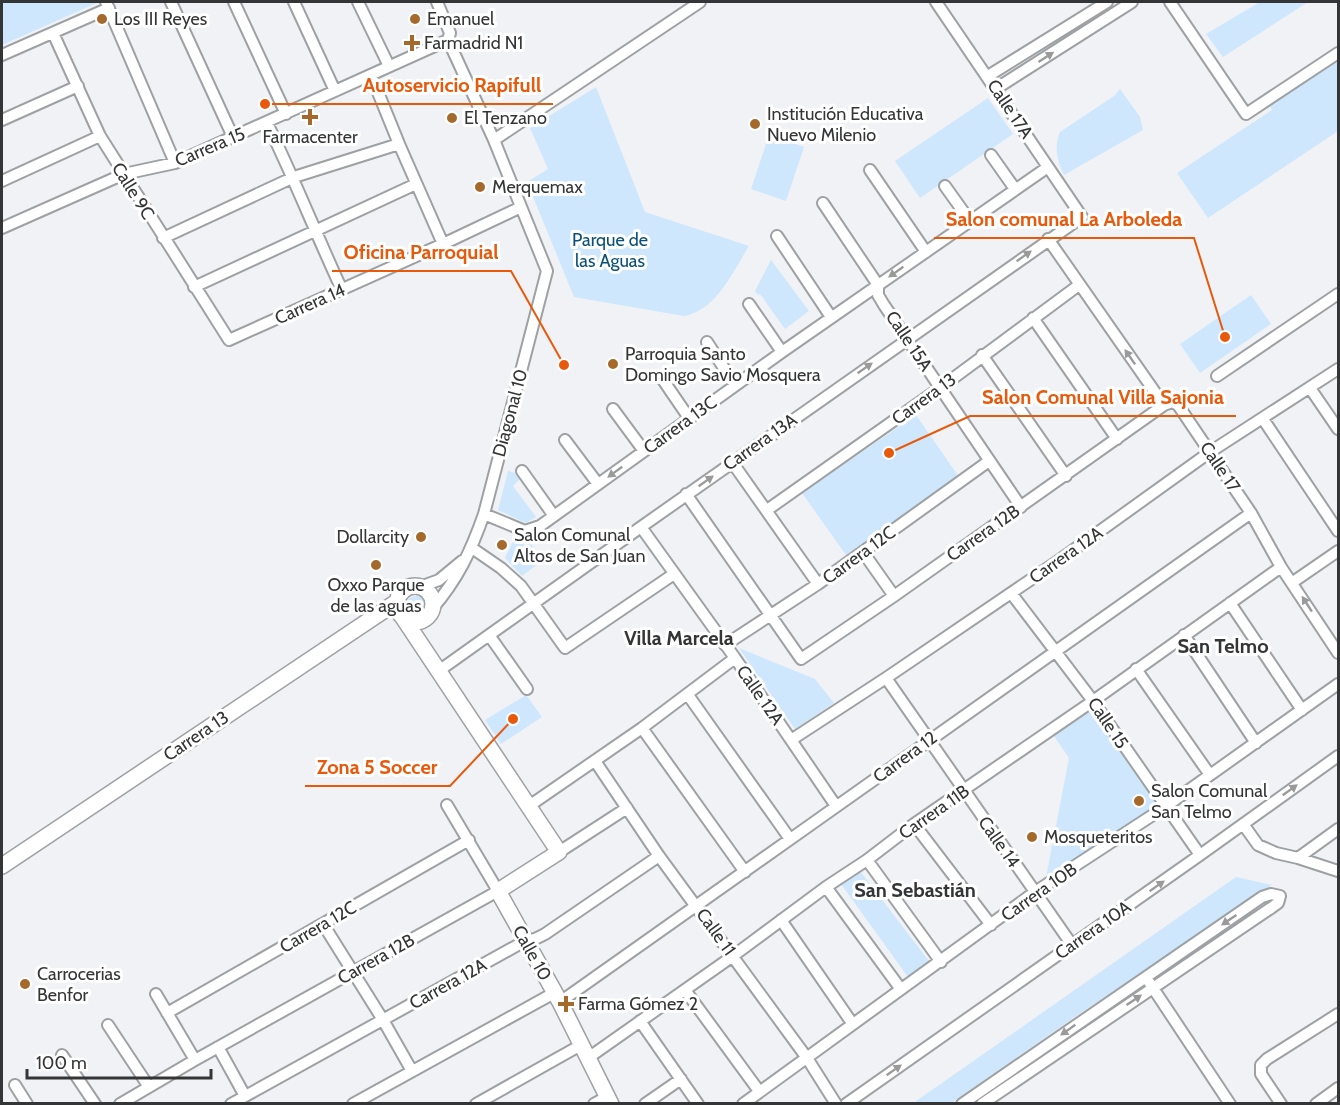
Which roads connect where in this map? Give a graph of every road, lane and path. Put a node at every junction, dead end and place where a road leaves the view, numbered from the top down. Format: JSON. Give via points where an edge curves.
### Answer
{"nodes":[{"id":1,"x":171,"y":2,"type":"edge"},
{"id":2,"x":234,"y":2,"type":"edge"},
{"id":3,"x":294,"y":2,"type":"edge"},
{"id":4,"x":358,"y":2,"type":"edge"},
{"id":5,"x":437,"y":2,"type":"edge"},
{"id":6,"x":700,"y":2,"type":"edge"},
{"id":7,"x":936,"y":2,"type":"edge"},
{"id":8,"x":1107,"y":2,"type":"edge"},
{"id":9,"x":1132,"y":2,"type":"edge"},
{"id":10,"x":1170,"y":2,"type":"edge"},
{"id":11,"x":107,"y":5,"type":"edge"},
{"id":12,"x":53,"y":33,"type":"junction"},
{"id":13,"x":448,"y":40,"type":"junction"},
{"id":14,"x":1338,"y":53,"type":"edge"},
{"id":15,"x":2,"y":55,"type":"edge"},
{"id":16,"x":389,"y":66,"type":"junction"},
{"id":17,"x":371,"y":75,"type":"junction"},
{"id":18,"x":988,"y":76,"type":"junction"},
{"id":19,"x":78,"y":86,"type":"junction"},
{"id":20,"x":997,"y":88,"type":"junction"},
{"id":21,"x":335,"y":91,"type":"junction"},
{"id":22,"x":286,"y":114,"type":"junction"},
{"id":23,"x":2,"y":120,"type":"edge"},
{"id":24,"x":267,"y":123,"type":"junction"},
{"id":25,"x":100,"y":136,"type":"junction"},
{"id":26,"x":233,"y":137,"type":"junction"},
{"id":27,"x":494,"y":141,"type":"junction"},
{"id":28,"x":399,"y":144,"type":"junction"},
{"id":29,"x":991,"y":155,"type":"dead end"},
{"id":30,"x":175,"y":163,"type":"junction"},
{"id":31,"x":1048,"y":167,"type":"junction"},
{"id":32,"x":870,"y":170,"type":"dead end"},
{"id":33,"x":124,"y":174,"type":"junction"},
{"id":34,"x":294,"y":177,"type":"junction"},
{"id":35,"x":2,"y":181,"type":"edge"},
{"id":36,"x":416,"y":184,"type":"junction"},
{"id":37,"x":945,"y":186,"type":"dead end"},
{"id":38,"x":1015,"y":189,"type":"junction"},
{"id":39,"x":823,"y":203,"type":"dead end"},
{"id":40,"x":521,"y":207,"type":"junction"},
{"id":41,"x":1082,"y":216,"type":"joint"},
{"id":42,"x":970,"y":221,"type":"junction"},
{"id":43,"x":2,"y":228,"type":"edge"},
{"id":44,"x":315,"y":231,"type":"junction"},
{"id":45,"x":777,"y":236,"type":"dead end"},
{"id":46,"x":163,"y":238,"type":"junction"},
{"id":47,"x":1047,"y":240,"type":"junction"},
{"id":48,"x":443,"y":244,"type":"junction"},
{"id":49,"x":926,"y":252,"type":"junction"},
{"id":50,"x":878,"y":285,"type":"junction"},
{"id":51,"x":1079,"y":285,"type":"junction"},
{"id":52,"x":194,"y":287,"type":"junction"},
{"id":53,"x":342,"y":290,"type":"junction"},
{"id":54,"x":1338,"y":294,"type":"edge"},
{"id":55,"x":749,"y":304,"type":"dead end"},
{"id":56,"x":831,"y":317,"type":"junction"},
{"id":57,"x":1033,"y":318,"type":"junction"},
{"id":58,"x":907,"y":338,"type":"junction"},
{"id":59,"x":229,"y":340,"type":"joint"},
{"id":60,"x":707,"y":342,"type":"dead end"},
{"id":61,"x":782,"y":352,"type":"junction"},
{"id":62,"x":982,"y":355,"type":"junction"},
{"id":63,"x":1338,"y":369,"type":"edge"},
{"id":64,"x":661,"y":376,"type":"dead end"},
{"id":65,"x":1217,"y":376,"type":"dead end"},
{"id":66,"x":735,"y":386,"type":"junction"},
{"id":67,"x":940,"y":388,"type":"junction"},
{"id":68,"x":1310,"y":388,"type":"junction"},
{"id":69,"x":1164,"y":405,"type":"junction"},
{"id":70,"x":613,"y":409,"type":"dead end"},
{"id":71,"x":688,"y":418,"type":"junction"},
{"id":72,"x":1263,"y":419,"type":"junction"},
{"id":73,"x":1338,"y":429,"type":"edge"},
{"id":74,"x":1118,"y":439,"type":"junction"},
{"id":75,"x":565,"y":440,"type":"dead end"},
{"id":76,"x":644,"y":451,"type":"junction"},
{"id":77,"x":1210,"y":452,"type":"junction"},
{"id":78,"x":989,"y":461,"type":"junction"},
{"id":79,"x":732,"y":462,"type":"junction"},
{"id":80,"x":522,"y":471,"type":"dead end"},
{"id":81,"x":1066,"y":476,"type":"junction"},
{"id":82,"x":598,"y":484,"type":"junction"},
{"id":83,"x":686,"y":494,"type":"junction"},
{"id":84,"x":1021,"y":507,"type":"junction"},
{"id":85,"x":768,"y":510,"type":"junction"},
{"id":86,"x":1251,"y":513,"type":"junction"},
{"id":87,"x":484,"y":514,"type":"junction"},
{"id":88,"x":554,"y":516,"type":"junction"},
{"id":89,"x":641,"y":526,"type":"junction"},
{"id":90,"x":1338,"y":531,"type":"edge"},
{"id":91,"x":471,"y":551,"type":"junction"},
{"id":92,"x":1338,"y":551,"type":"edge"},
{"id":93,"x":863,"y":552,"type":"junction"},
{"id":94,"x":1281,"y":567,"type":"junction"},
{"id":95,"x":674,"y":574,"type":"junction"},
{"id":96,"x":1293,"y":582,"type":"junction"},
{"id":97,"x":818,"y":584,"type":"junction"},
{"id":98,"x":420,"y":587,"type":"junction"},
{"id":99,"x":1011,"y":593,"type":"junction"},
{"id":100,"x":894,"y":596,"type":"junction"},
{"id":101,"x":533,"y":602,"type":"junction"},
{"id":102,"x":1230,"y":603,"type":"junction"},
{"id":103,"x":397,"y":608,"type":"junction"},
{"id":104,"x":431,"y":612,"type":"junction"},
{"id":105,"x":771,"y":615,"type":"junction"},
{"id":106,"x":489,"y":635,"type":"junction"},
{"id":107,"x":1184,"y":636,"type":"junction"},
{"id":108,"x":725,"y":645,"type":"junction"},
{"id":109,"x":1055,"y":650,"type":"junction"},
{"id":110,"x":1338,"y":653,"type":"edge"},
{"id":111,"x":735,"y":658,"type":"junction"},
{"id":112,"x":437,"y":666,"type":"junction"},
{"id":113,"x":1136,"y":669,"type":"junction"},
{"id":114,"x":886,"y":678,"type":"junction"},
{"id":115,"x":1338,"y":684,"type":"edge"},
{"id":116,"x":527,"y":688,"type":"dead end"},
{"id":117,"x":688,"y":695,"type":"junction"},
{"id":118,"x":1093,"y":701,"type":"junction"},
{"id":119,"x":1302,"y":710,"type":"junction"},
{"id":120,"x":642,"y":728,"type":"junction"},
{"id":121,"x":929,"y":739,"type":"junction"},
{"id":122,"x":791,"y":740,"type":"junction"},
{"id":123,"x":1256,"y":743,"type":"junction"},
{"id":124,"x":1338,"y":756,"type":"edge"},
{"id":125,"x":595,"y":760,"type":"junction"},
{"id":126,"x":1210,"y":775,"type":"junction"},
{"id":127,"x":964,"y":791,"type":"junction"},
{"id":128,"x":447,"y":805,"type":"dead end"},
{"id":129,"x":529,"y":806,"type":"junction"},
{"id":130,"x":836,"y":806,"type":"junction"},
{"id":131,"x":1165,"y":807,"type":"junction"},
{"id":132,"x":627,"y":808,"type":"junction"},
{"id":133,"x":914,"y":824,"type":"junction"},
{"id":134,"x":1243,"y":824,"type":"junction"},
{"id":135,"x":1338,"y":829,"type":"edge"},
{"id":136,"x":790,"y":839,"type":"junction"},
{"id":137,"x":469,"y":840,"type":"junction"},
{"id":138,"x":559,"y":852,"type":"junction"},
{"id":139,"x":1200,"y":855,"type":"junction"},
{"id":140,"x":659,"y":856,"type":"junction"},
{"id":141,"x":1298,"y":858,"type":"junction"},
{"id":142,"x":867,"y":860,"type":"junction"},
{"id":143,"x":2,"y":866,"type":"edge"},
{"id":144,"x":1338,"y":871,"type":"edge"},
{"id":145,"x":745,"y":872,"type":"junction"},
{"id":146,"x":826,"y":887,"type":"junction"},
{"id":147,"x":498,"y":891,"type":"junction"},
{"id":148,"x":1035,"y":892,"type":"junction"},
{"id":149,"x":697,"y":906,"type":"junction"},
{"id":150,"x":781,"y":920,"type":"junction"},
{"id":151,"x":323,"y":924,"type":"junction"},
{"id":152,"x":991,"y":925,"type":"junction"},
{"id":153,"x":525,"y":941,"type":"junction"},
{"id":154,"x":1072,"y":945,"type":"junction"},
{"id":155,"x":733,"y":956,"type":"junction"},
{"id":156,"x":941,"y":962,"type":"junction"},
{"id":157,"x":354,"y":972,"type":"junction"},
{"id":158,"x":1145,"y":976,"type":"junction"},
{"id":159,"x":1153,"y":987,"type":"junction"},
{"id":160,"x":900,"y":988,"type":"junction"},
{"id":161,"x":686,"y":990,"type":"junction"},
{"id":162,"x":156,"y":994,"type":"dead end"},
{"id":163,"x":557,"y":998,"type":"junction"},
{"id":164,"x":167,"y":1013,"type":"junction"},
{"id":165,"x":1338,"y":1014,"type":"edge"},
{"id":166,"x":383,"y":1020,"type":"junction"},
{"id":167,"x":640,"y":1021,"type":"junction"},
{"id":168,"x":852,"y":1023,"type":"junction"},
{"id":169,"x":108,"y":1025,"type":"dead end"},
{"id":170,"x":218,"y":1047,"type":"junction"},
{"id":171,"x":584,"y":1052,"type":"junction"},
{"id":172,"x":62,"y":1055,"type":"dead end"},
{"id":173,"x":807,"y":1058,"type":"junction"},
{"id":174,"x":195,"y":1060,"type":"junction"},
{"id":175,"x":412,"y":1071,"type":"junction"},
{"id":176,"x":681,"y":1079,"type":"junction"},
{"id":177,"x":15,"y":1084,"type":"dead end"},
{"id":178,"x":149,"y":1087,"type":"junction"},
{"id":179,"x":1338,"y":1088,"type":"edge"},
{"id":180,"x":759,"y":1092,"type":"junction"},
{"id":181,"x":245,"y":1096,"type":"junction"},
{"id":182,"x":604,"y":1101,"type":"edge"},
{"id":183,"x":27,"y":1104,"type":"edge"},
{"id":184,"x":95,"y":1104,"type":"edge"},
{"id":185,"x":120,"y":1104,"type":"edge"},
{"id":186,"x":231,"y":1104,"type":"edge"},
{"id":187,"x":353,"y":1104,"type":"edge"},
{"id":188,"x":476,"y":1104,"type":"edge"},
{"id":189,"x":645,"y":1104,"type":"edge"},
{"id":190,"x":698,"y":1104,"type":"edge"},
{"id":191,"x":742,"y":1104,"type":"edge"},
{"id":192,"x":836,"y":1104,"type":"edge"},
{"id":193,"x":846,"y":1104,"type":"edge"},
{"id":194,"x":962,"y":1104,"type":"edge"},
{"id":195,"x":982,"y":1104,"type":"edge"},
{"id":196,"x":1230,"y":1104,"type":"edge"},
{"id":197,"x":1281,"y":1104,"type":"edge"},
{"id":198,"x":1316,"y":1104,"type":"edge"}],
"edges":[{"from":1,"to":26,"type":"street"},
{"from":2,"to":22,"type":"street"},
{"from":3,"to":21,"type":"street"},
{"from":4,"to":16,"type":"street"},
{"from":5,"to":13,"type":"street","via":[[450,33]]},
{"from":6,"to":27,"type":"street"},
{"from":7,"to":18,"type":"street","name":"Calle 17A"},
{"from":8,"to":18,"type":"street"},
{"from":20,"to":9,"type":"street","one_way":true},
{"from":10,"to":14,"type":"street","via":[[1246,114]]},
{"from":11,"to":12,"type":"street"},
{"from":11,"to":30,"type":"street"},
{"from":12,"to":15,"type":"street"},
{"from":12,"to":19,"type":"street","name":"Calle 9C"},
{"from":13,"to":16,"type":"street","name":"Carrera 15"},
{"from":13,"to":27,"type":"street"},
{"from":16,"to":17,"type":"street","name":"Carrera 15"},
{"from":17,"to":21,"type":"street","name":"Carrera 15"},
{"from":17,"to":28,"type":"street"},
{"from":18,"to":20,"type":"street","name":"Calle 17A"},
{"from":19,"to":23,"type":"street"},
{"from":19,"to":25,"type":"street","name":"Calle 9C"},
{"from":20,"to":31,"type":"street","name":"Calle 17A"},
{"from":21,"to":22,"type":"street","name":"Carrera 15"},
{"from":22,"to":24,"type":"street","name":"Carrera 15"},
{"from":24,"to":26,"type":"street","name":"Carrera 15"},
{"from":24,"to":34,"type":"street"},
{"from":25,"to":33,"type":"street","name":"Calle 9C"},
{"from":25,"to":35,"type":"street"},
{"from":26,"to":30,"type":"street","name":"Carrera 15"},
{"from":27,"to":40,"type":"street"},
{"from":28,"to":34,"type":"street"},
{"from":28,"to":36,"type":"street"},
{"from":29,"to":38,"type":"street"},
{"from":30,"to":33,"type":"street","name":"Carrera 15"},
{"from":31,"to":38,"type":"street","name":"Carrera 13C"},
{"from":31,"to":41,"type":"street","name":"Calle 17A"},
{"from":32,"to":49,"type":"street"},
{"from":33,"to":43,"type":"street","name":"Carrera 15"},
{"from":33,"to":46,"type":"street","name":"Calle 9C"},
{"from":34,"to":44,"type":"street"},
{"from":34,"to":46,"type":"street"},
{"from":36,"to":44,"type":"street"},
{"from":36,"to":48,"type":"street"},
{"from":37,"to":42,"type":"street"},
{"from":38,"to":42,"type":"street","name":"Carrera 13C"},
{"from":39,"to":50,"type":"street","name":"Calle 15A"},
{"from":40,"to":48,"type":"street","name":"Carrera 14"},
{"from":40,"to":87,"type":"street","name":"Diagonal 10","via":[[547,271]]},
{"from":41,"to":47,"type":"street","name":"Carrera 13A"},
{"from":42,"to":49,"type":"street","name":"Carrera 13C"},
{"from":44,"to":52,"type":"street"},
{"from":44,"to":53,"type":"street"},
{"from":45,"to":56,"type":"street"},
{"from":46,"to":52,"type":"street","name":"Calle 9C"},
{"from":47,"to":51,"type":"street","name":"Calle 17"},
{"from":58,"to":47,"type":"street","name":"Carrera 13A","one_way":true},
{"from":48,"to":53,"type":"street","name":"Carrera 14"},
{"from":49,"to":50,"type":"street","name":"Carrera 13C","one_way":true},
{"from":50,"to":56,"type":"street","name":"Carrera 13C"},
{"from":50,"to":58,"type":"street","name":"Calle 15A","via":[[878,295]]},
{"from":51,"to":57,"type":"street","name":"Carrera 13"},
{"from":69,"to":51,"type":"street","name":"Calle 17","one_way":true},
{"from":52,"to":59,"type":"street","name":"Calle 9C"},
{"from":53,"to":59,"type":"street","name":"Carrera 14"},
{"from":54,"to":65,"type":"street"},
{"from":55,"to":61,"type":"street"},
{"from":56,"to":61,"type":"street","name":"Carrera 13C"},
{"from":57,"to":62,"type":"street","name":"Carrera 13"},
{"from":57,"to":74,"type":"street"},
{"from":58,"to":67,"type":"street","name":"Calle 15A"},
{"from":79,"to":58,"type":"street","name":"Carrera 13A","one_way":true},
{"from":60,"to":66,"type":"street"},
{"from":61,"to":66,"type":"street","name":"Carrera 13C"},
{"from":62,"to":67,"type":"street","name":"Carrera 13"},
{"from":62,"to":81,"type":"street"},
{"from":63,"to":68,"type":"street","name":"Carrera 12A"},
{"from":64,"to":71,"type":"street"},
{"from":66,"to":71,"type":"street","name":"Carrera 13C"},
{"from":67,"to":78,"type":"street","name":"Calle 15A"},
{"from":67,"to":85,"type":"street","name":"Carrera 13"},
{"from":68,"to":72,"type":"street","name":"Carrera 12A"},
{"from":68,"to":73,"type":"street"},
{"from":69,"to":74,"type":"street","name":"Carrera 12B"},
{"from":69,"to":77,"type":"street","name":"Calle 17","via":[[1178,405]]},
{"from":70,"to":76,"type":"street"},
{"from":71,"to":76,"type":"street","name":"Carrera 13C"},
{"from":72,"to":77,"type":"street","name":"Carrera 12A"},
{"from":72,"to":90,"type":"street"},
{"from":74,"to":81,"type":"street","name":"Carrera 12B"},
{"from":75,"to":82,"type":"street"},
{"from":76,"to":82,"type":"street","name":"Carrera 13C","one_way":true},
{"from":77,"to":86,"type":"street","name":"Calle 17"},
{"from":77,"to":99,"type":"street","name":"Carrera 12A"},
{"from":78,"to":84,"type":"street","name":"Calle 15A"},
{"from":78,"to":93,"type":"street","name":"Carrera 12C"},
{"from":83,"to":79,"type":"street","name":"Carrera 13A","one_way":true},
{"from":79,"to":85,"type":"street"},
{"from":80,"to":88,"type":"street"},
{"from":81,"to":84,"type":"street","name":"Carrera 12B"},
{"from":82,"to":88,"type":"street","name":"Carrera 13C"},
{"from":83,"to":89,"type":"street","name":"Carrera 13A"},
{"from":83,"to":105,"type":"street"},
{"from":84,"to":100,"type":"street","name":"Carrera 12B"},
{"from":85,"to":97,"type":"street"},
{"from":86,"to":94,"type":"street","name":"Calle 17"},
{"from":86,"to":109,"type":"street","name":"Carrera 12"},
{"from":87,"to":88,"type":"street","name":"Carrera 13C","via":[[525,531]]},
{"from":87,"to":91,"type":"street","name":"Diagonal 10"},
{"from":89,"to":95,"type":"street","name":"Calle 12A"},
{"from":89,"to":101,"type":"street","name":"Carrera 13A"},
{"from":91,"to":98,"type":"street","via":[[439,580]]},
{"from":91,"to":101,"type":"street","via":[[501,568]]},
{"from":91,"to":104,"type":"street","name":"Diagonal 10","via":[[450,589]]},
{"from":92,"to":96,"type":"street"},
{"from":93,"to":97,"type":"street","name":"Carrera 12C"},
{"from":93,"to":100,"type":"street"},
{"from":94,"to":96,"type":"street","name":"Calle 17"},
{"from":94,"to":102,"type":"street","name":"Carrera 11B"},
{"from":95,"to":101,"type":"street","via":[[565,648]]},
{"from":95,"to":108,"type":"street","name":"Calle 12A"},
{"from":110,"to":96,"type":"street","name":"Calle 17","one_way":true},
{"from":97,"to":105,"type":"street","name":"Carrera 12C"},
{"from":98,"to":103,"type":"street","via":[[401,593]]},
{"from":98,"to":104,"type":"street","via":[[431,596]]},
{"from":99,"to":109,"type":"street","name":"Calle 15"},
{"from":99,"to":114,"type":"street","name":"Carrera 12A"},
{"from":100,"to":105,"type":"street","name":"Carrera 12B","via":[[801,659]]},
{"from":101,"to":106,"type":"street","name":"Carrera 13A"},
{"from":102,"to":107,"type":"street","name":"Carrera 11B"},
{"from":102,"to":119,"type":"street"},
{"from":103,"to":104,"type":"street","via":[[413,622]]},
{"from":103,"to":112,"type":"street"},
{"from":103,"to":143,"type":"street","name":"Carrera 13"},
{"from":104,"to":112,"type":"street","via":[[428,637]]},
{"from":105,"to":108,"type":"street","name":"Carrera 12C"},
{"from":106,"to":112,"type":"street","name":"Carrera 13A"},
{"from":106,"to":116,"type":"street"},
{"from":107,"to":113,"type":"street","name":"Carrera 11B"},
{"from":107,"to":123,"type":"street"},
{"from":108,"to":111,"type":"street","name":"Calle 12A"},
{"from":109,"to":118,"type":"street","name":"Calle 15"},
{"from":109,"to":121,"type":"street","name":"Carrera 12"},
{"from":111,"to":117,"type":"street"},
{"from":111,"to":122,"type":"street","name":"Calle 12A"},
{"from":112,"to":129,"type":"street"},
{"from":113,"to":118,"type":"street","name":"Carrera 11B"},
{"from":113,"to":126,"type":"street"},
{"from":114,"to":121,"type":"street","name":"Calle 14"},
{"from":114,"to":122,"type":"street","name":"Carrera 12A"},
{"from":115,"to":119,"type":"street","name":"Carrera 10B"},
{"from":117,"to":120,"type":"street"},
{"from":117,"to":136,"type":"street"},
{"from":118,"to":127,"type":"street","name":"Carrera 11B"},
{"from":118,"to":131,"type":"street","name":"Calle 15"},
{"from":119,"to":123,"type":"street","name":"Carrera 10B"},
{"from":120,"to":125,"type":"street"},
{"from":120,"to":145,"type":"street"},
{"from":121,"to":127,"type":"street","name":"Calle 14"},
{"from":121,"to":130,"type":"street","name":"Carrera 12"},
{"from":122,"to":130,"type":"street","name":"Calle 12A"},
{"from":123,"to":126,"type":"street","name":"Carrera 10B"},
{"from":134,"to":124,"type":"street","name":"Carrera 10A","one_way":true},
{"from":125,"to":129,"type":"street"},
{"from":125,"to":132,"type":"street","name":"Calle 11"},
{"from":126,"to":131,"type":"street","name":"Carrera 10B"},
{"from":127,"to":133,"type":"street","name":"Carrera 11B"},
{"from":127,"to":148,"type":"street","name":"Calle 14"},
{"from":128,"to":137,"type":"street","name":"Calle 10"},
{"from":129,"to":138,"type":"street"},
{"from":130,"to":136,"type":"street","name":"Carrera 12"},
{"from":131,"to":139,"type":"street","name":"Calle 15"},
{"from":131,"to":148,"type":"street","name":"Carrera 10B"},
{"from":132,"to":138,"type":"street","name":"Carrera 12B"},
{"from":132,"to":140,"type":"street","name":"Calle 11"},
{"from":133,"to":142,"type":"street","name":"Carrera 11B"},
{"from":133,"to":152,"type":"street"},
{"from":134,"to":139,"type":"street","name":"Carrera 10A"},
{"from":134,"to":141,"type":"street","via":[[1258,845]]},
{"from":135,"to":141,"type":"street"},
{"from":136,"to":145,"type":"street","name":"Carrera 12"},
{"from":137,"to":147,"type":"street","name":"Calle 10"},
{"from":137,"to":151,"type":"street","name":"Carrera 12C"},
{"from":138,"to":147,"type":"street","name":"Carrera 12B"},
{"from":154,"to":139,"type":"street","name":"Carrera 10A","one_way":true},
{"from":140,"to":149,"type":"street","name":"Calle 11"},
{"from":140,"to":153,"type":"street","name":"Carrera 12A","via":[[544,934]]},
{"from":141,"to":144,"type":"street"},
{"from":142,"to":146,"type":"street","name":"Carrera 11B"},
{"from":142,"to":156,"type":"street"},
{"from":145,"to":149,"type":"street","name":"Carrera 12"},
{"from":146,"to":150,"type":"street","name":"Carrera 11B"},
{"from":146,"to":160,"type":"street"},
{"from":147,"to":153,"type":"street","name":"Calle 10"},
{"from":147,"to":157,"type":"street","name":"Carrera 12B"},
{"from":148,"to":152,"type":"street","name":"Carrera 10B"},
{"from":148,"to":154,"type":"street","name":"Calle 14"},
{"from":149,"to":155,"type":"street","name":"Calle 11"},
{"from":149,"to":163,"type":"street","name":"Carrera 12"},
{"from":150,"to":155,"type":"street","name":"Carrera 11B"},
{"from":150,"to":168,"type":"street"},
{"from":151,"to":157,"type":"street"},
{"from":151,"to":164,"type":"street","name":"Carrera 12C"},
{"from":152,"to":156,"type":"street","name":"Carrera 10B"},
{"from":153,"to":163,"type":"street","name":"Calle 10"},
{"from":153,"to":166,"type":"street","name":"Carrera 12A"},
{"from":193,"to":154,"type":"street","name":"Carrera 10A","one_way":true},
{"from":155,"to":161,"type":"street","name":"Carrera 11B"},
{"from":155,"to":173,"type":"street","name":"Calle 11"},
{"from":156,"to":160,"type":"street","name":"Carrera 10B"},
{"from":157,"to":166,"type":"street"},
{"from":157,"to":170,"type":"street","name":"Carrera 12B"},
{"from":158,"to":159,"type":"street"},
{"from":159,"to":158,"type":"street","one_way":true,"via":[[1278,903],[1280,896],[1263,897]]},
{"from":158,"to":194,"type":"street","one_way":true},
{"from":195,"to":159,"type":"street","one_way":true},
{"from":159,"to":196,"type":"street"},
{"from":160,"to":168,"type":"street","name":"Carrera 10B"},
{"from":161,"to":167,"type":"street","name":"Carrera 11B"},
{"from":161,"to":180,"type":"street"},
{"from":162,"to":164,"type":"street"},
{"from":163,"to":171,"type":"street","name":"Calle 10"},
{"from":163,"to":175,"type":"street","name":"Carrera 12"},
{"from":164,"to":174,"type":"street"},
{"from":165,"to":197,"type":"street","via":[[1261,1065],[1261,1074]]},
{"from":166,"to":175,"type":"street"},
{"from":166,"to":181,"type":"street","name":"Carrera 12A"},
{"from":167,"to":171,"type":"street","name":"Carrera 11B"},
{"from":167,"to":176,"type":"street"},
{"from":168,"to":173,"type":"street","name":"Carrera 10B"},
{"from":169,"to":178,"type":"street"},
{"from":170,"to":174,"type":"street","name":"Carrera 12B"},
{"from":170,"to":181,"type":"street"},
{"from":171,"to":182,"type":"street","name":"Calle 10"},
{"from":171,"to":188,"type":"street","name":"Carrera 11B"},
{"from":172,"to":184,"type":"street"},
{"from":173,"to":180,"type":"street","name":"Carrera 10B"},
{"from":173,"to":192,"type":"street","name":"Calle 11"},
{"from":174,"to":178,"type":"street","name":"Carrera 12B"},
{"from":175,"to":187,"type":"street","name":"Carrera 12"},
{"from":176,"to":189,"type":"street"},
{"from":176,"to":190,"type":"street"},
{"from":177,"to":183,"type":"street"},
{"from":178,"to":185,"type":"street","name":"Carrera 12B"},
{"from":179,"to":198,"type":"street"},
{"from":180,"to":191,"type":"street","name":"Carrera 10B"},
{"from":181,"to":186,"type":"street","name":"Carrera 12A"}]}
